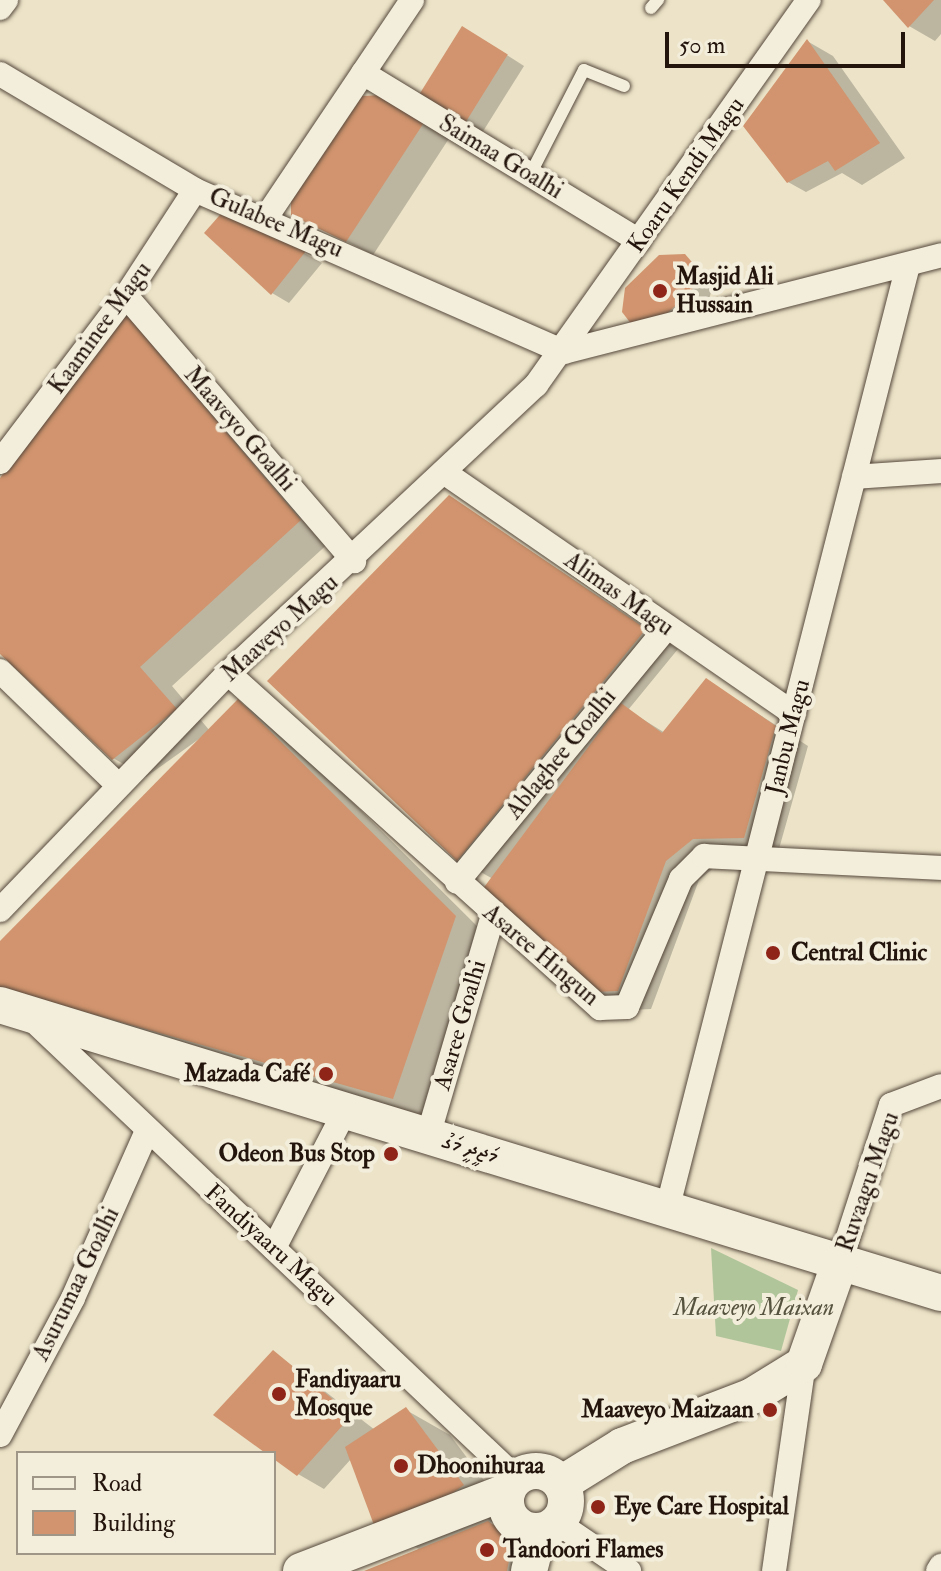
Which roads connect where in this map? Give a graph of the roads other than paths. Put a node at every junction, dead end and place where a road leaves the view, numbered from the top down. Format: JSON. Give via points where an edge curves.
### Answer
{"nodes":[{"id":1,"x":6,"y":0,"type":"edge"},
{"id":2,"x":809,"y":0,"type":"edge"},
{"id":3,"x":410,"y":1,"type":"edge"},
{"id":4,"x":0,"y":8,"type":"edge"},
{"id":5,"x":363,"y":73,"type":"junction"},
{"id":6,"x":0,"y":74,"type":"edge"},
{"id":7,"x":624,"y":86,"type":"dead end"},
{"id":8,"x":530,"y":175,"type":"junction"},
{"id":9,"x":195,"y":190,"type":"junction"},
{"id":10,"x":267,"y":216,"type":"junction"},
{"id":11,"x":639,"y":241,"type":"junction"},
{"id":12,"x":941,"y":255,"type":"edge"},
{"id":13,"x":908,"y":265,"type":"junction"},
{"id":14,"x":126,"y":296,"type":"junction"},
{"id":15,"x":564,"y":352,"type":"junction"},
{"id":16,"x":0,"y":462,"type":"edge"},
{"id":17,"x":941,"y":471,"type":"edge"},
{"id":18,"x":445,"y":473,"type":"junction"},
{"id":19,"x":854,"y":477,"type":"junction"},
{"id":20,"x":354,"y":561,"type":"junction"},
{"id":21,"x":667,"y":627,"type":"junction"},
{"id":22,"x":0,"y":671,"type":"edge"},
{"id":23,"x":228,"y":673,"type":"junction"},
{"id":24,"x":794,"y":714,"type":"junction"},
{"id":25,"x":117,"y":784,"type":"junction"},
{"id":26,"x":757,"y":858,"type":"junction"},
{"id":27,"x":941,"y":868,"type":"edge"},
{"id":28,"x":457,"y":882,"type":"junction"},
{"id":29,"x":0,"y":910,"type":"edge"},
{"id":30,"x":493,"y":915,"type":"junction"},
{"id":31,"x":13,"y":1009,"type":"edge"},
{"id":32,"x":941,"y":1086,"type":"edge"},
{"id":33,"x":345,"y":1111,"type":"junction"},
{"id":34,"x":147,"y":1131,"type":"junction"},
{"id":35,"x":428,"y":1136,"type":"junction"},
{"id":36,"x":594,"y":1196,"type":"dead end"},
{"id":37,"x":667,"y":1210,"type":"junction"},
{"id":38,"x":274,"y":1248,"type":"junction"},
{"id":39,"x":840,"y":1262,"type":"junction"},
{"id":40,"x":941,"y":1293,"type":"edge"},
{"id":41,"x":804,"y":1364,"type":"junction"},
{"id":42,"x":0,"y":1435,"type":"edge"},
{"id":43,"x":561,"y":1484,"type":"junction"},
{"id":44,"x":511,"y":1485,"type":"junction"},
{"id":45,"x":549,"y":1528,"type":"junction"},
{"id":46,"x":941,"y":1566,"type":"edge"},
{"id":47,"x":301,"y":1571,"type":"edge"},
{"id":48,"x":529,"y":1571,"type":"edge"},
{"id":49,"x":629,"y":1571,"type":"edge"},
{"id":50,"x":774,"y":1571,"type":"edge"},
{"id":51,"x":938,"y":1571,"type":"edge"}],
"edges":[{"from":1,"to":4,"type":"street"},
{"from":2,"to":11,"type":"street","name":"Koaru Kendi Magu"},
{"from":3,"to":5,"type":"street"},
{"from":5,"to":8,"type":"street","name":"Saimaa Goalhi"},
{"from":5,"to":10,"type":"street"},
{"from":6,"to":9,"type":"street","name":"Gulabee Magu"},
{"from":7,"to":8,"type":"lane","via":[[584,70]]},
{"from":8,"to":11,"type":"street","name":"Saimaa Goalhi"},
{"from":9,"to":10,"type":"street","name":"Gulabee Magu"},
{"from":9,"to":14,"type":"street","name":"Kaaminee Magu"},
{"from":10,"to":15,"type":"street","name":"Gulabee Magu"},
{"from":11,"to":15,"type":"street","name":"Koaru Kendi Magu"},
{"from":12,"to":13,"type":"street"},
{"from":13,"to":15,"type":"street"},
{"from":13,"to":19,"type":"street","name":"Janbu Magu"},
{"from":14,"to":16,"type":"street","name":"Kaaminee Magu"},
{"from":14,"to":20,"type":"street","name":"Maaveyo Goalhi"},
{"from":15,"to":18,"type":"street","name":"Maaveyo Magu"},
{"from":17,"to":19,"type":"street"},
{"from":18,"to":20,"type":"street","name":"Maaveyo Magu"},
{"from":18,"to":21,"type":"street","name":"Alimas Magu"},
{"from":19,"to":24,"type":"street","name":"Janbu Magu"},
{"from":20,"to":23,"type":"street","name":"Maaveyo Magu"},
{"from":21,"to":24,"type":"street","name":"Alimas Magu"},
{"from":21,"to":28,"type":"street","name":"Ablaghee Goalhi"},
{"from":22,"to":25,"type":"street"},
{"from":23,"to":25,"type":"street","name":"Maaveyo Magu"},
{"from":23,"to":28,"type":"street","name":"Asaree Hingun"},
{"from":24,"to":26,"type":"street","name":"Janbu Magu"},
{"from":25,"to":29,"type":"street","name":"Maaveyo Magu"},
{"from":26,"to":27,"type":"street","name":"Asaree Hingun"},
{"from":26,"to":30,"type":"street","name":"Asaree Hingun","via":[[704,856],[694,862],[634,996],[616,1011],[588,1000]]},
{"from":26,"to":37,"type":"street","name":"Janbu Magu"},
{"from":28,"to":30,"type":"street","name":"Asaree Hingun"},
{"from":30,"to":35,"type":"street","name":"Asaree Goalhi"},
{"from":31,"to":33,"type":"street","name":"މަޖީދީ މަގު"},
{"from":31,"to":34,"type":"street","name":"Fandiyaaru Magu"},
{"from":32,"to":39,"type":"street","name":"Ruvaagu Magu","via":[[891,1105]]},
{"from":33,"to":35,"type":"street","name":"މަޖީދީ މަގު"},
{"from":33,"to":36,"type":"street"},
{"from":33,"to":38,"type":"street"},
{"from":34,"to":38,"type":"street","name":"Fandiyaaru Magu"},
{"from":34,"to":42,"type":"street","name":"Asurumaa Goalhi","via":[[73,1298]]},
{"from":35,"to":37,"type":"street","name":"މަޖީދީ މަގު"},
{"from":37,"to":39,"type":"street","name":"މަޖީދީ މަގު"},
{"from":38,"to":44,"type":"street","name":"Fandiyaaru Magu"},
{"from":39,"to":40,"type":"street","name":"މަޖީދީ މަގު"},
{"from":39,"to":41,"type":"street"},
{"from":41,"to":43,"type":"street","via":[[752,1396],[622,1446]]},
{"from":41,"to":50,"type":"street"},
{"from":43,"to":44,"type":"street","via":[[537,1471]]},
{"from":43,"to":45,"type":"street","via":[[566,1504]]},
{"from":44,"to":45,"type":"street","via":[[511,1522]]},
{"from":44,"to":47,"type":"street"},
{"from":45,"to":48,"type":"street"},
{"from":45,"to":49,"type":"street"},
{"from":46,"to":51,"type":"street"}]}
